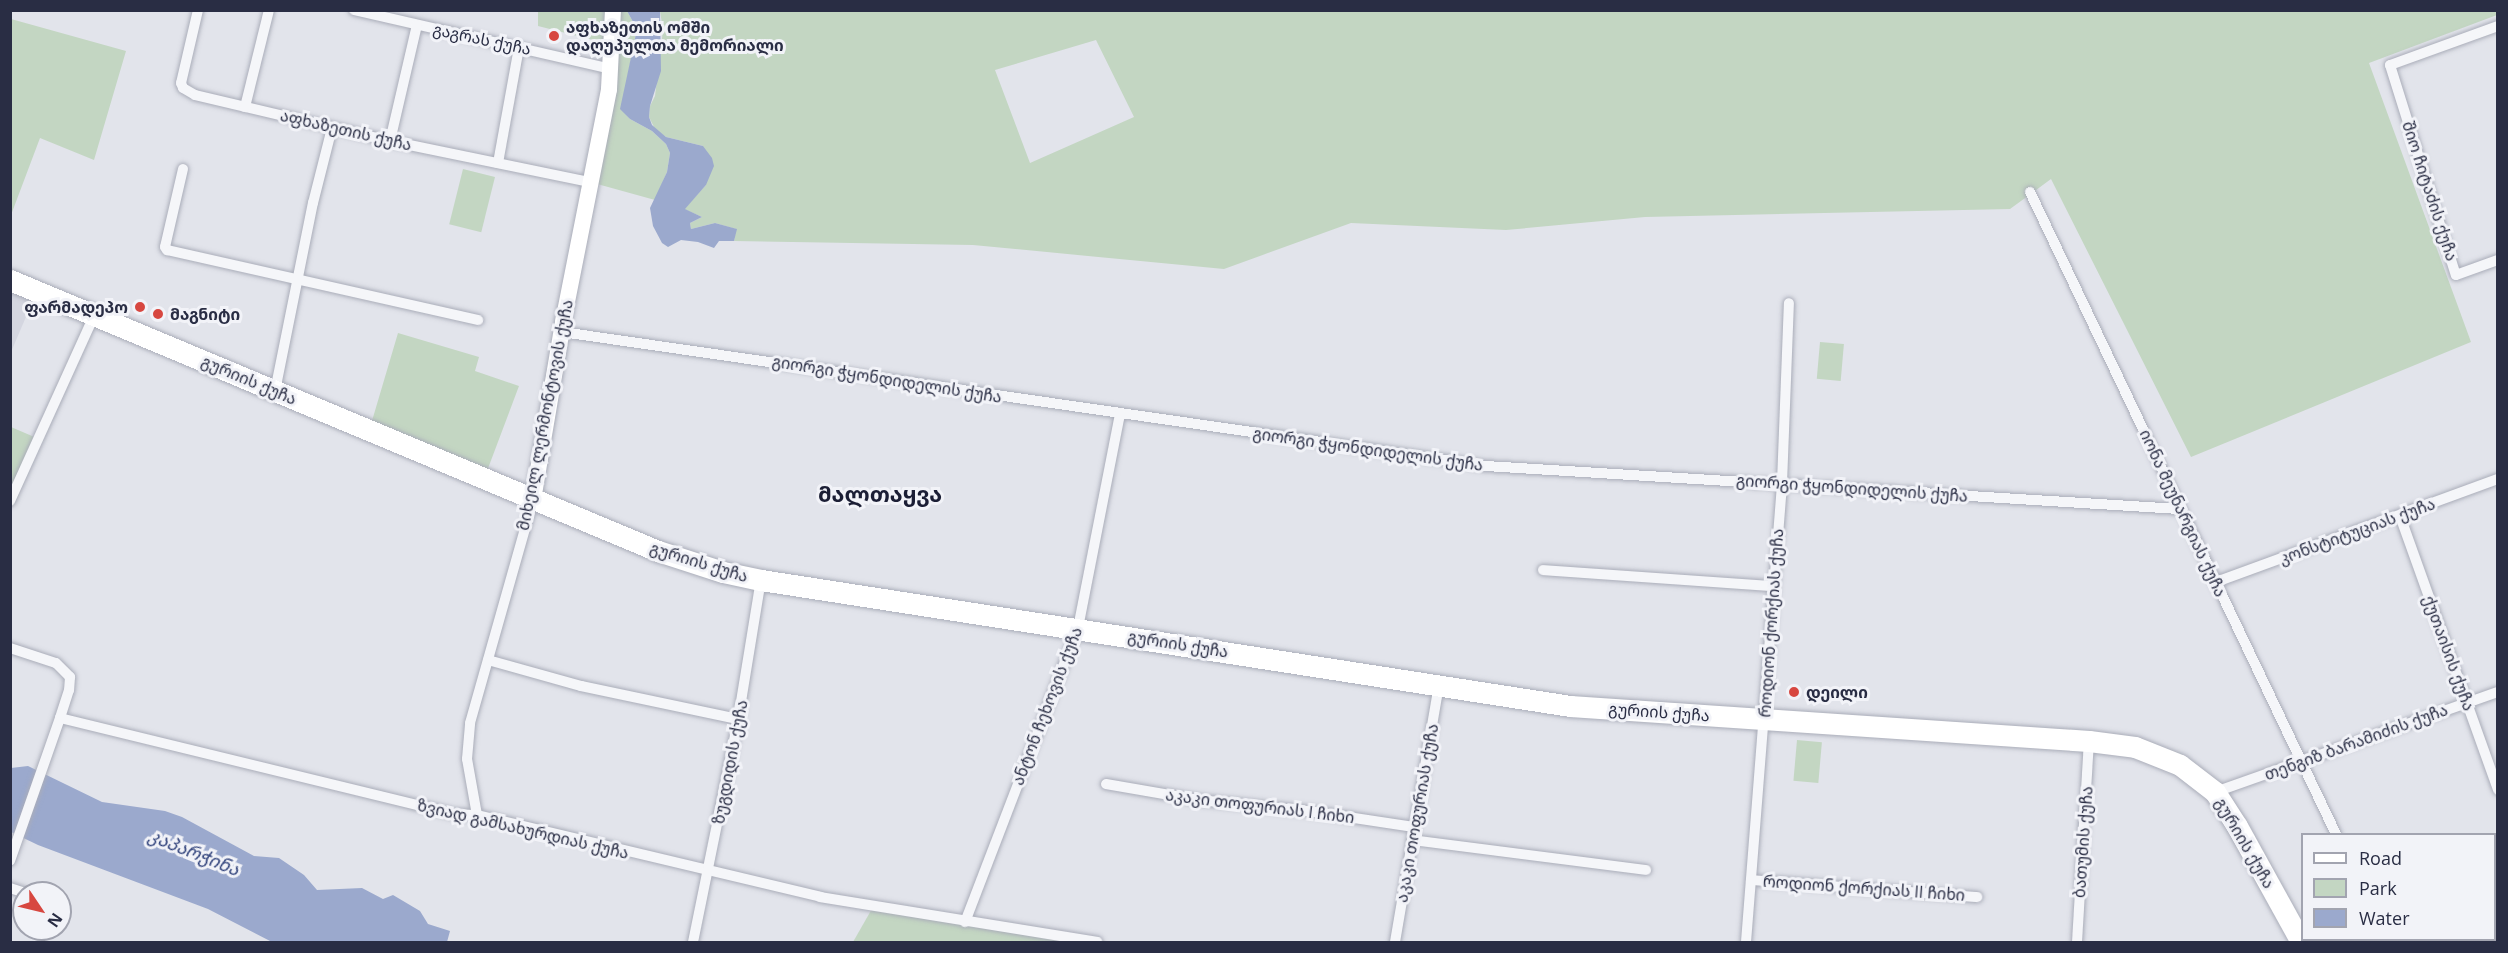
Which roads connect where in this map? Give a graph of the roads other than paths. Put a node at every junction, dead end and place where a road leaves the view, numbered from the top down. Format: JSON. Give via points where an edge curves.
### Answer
{"nodes":[{"id":1,"x":198,"y":10,"type":"edge"},
{"id":2,"x":269,"y":10,"type":"edge"},
{"id":3,"x":354,"y":10,"type":"edge"},
{"id":4,"x":613,"y":10,"type":"edge"},
{"id":5,"x":417,"y":25,"type":"junction"},
{"id":6,"x":2498,"y":26,"type":"edge"},
{"id":7,"x":519,"y":47,"type":"junction"},
{"id":8,"x":611,"y":69,"type":"junction"},
{"id":9,"x":245,"y":107,"type":"junction"},
{"id":10,"x":332,"y":128,"type":"junction"},
{"id":11,"x":390,"y":141,"type":"junction"},
{"id":12,"x":498,"y":163,"type":"junction"},
{"id":13,"x":183,"y":169,"type":"dead end"},
{"id":14,"x":590,"y":182,"type":"junction"},
{"id":15,"x":2030,"y":192,"type":"dead end"},
{"id":16,"x":2498,"y":260,"type":"edge"},
{"id":17,"x":10,"y":280,"type":"edge"},
{"id":18,"x":298,"y":280,"type":"junction"},
{"id":19,"x":1789,"y":303,"type":"dead end"},
{"id":20,"x":94,"y":316,"type":"junction"},
{"id":21,"x":478,"y":320,"type":"dead end"},
{"id":22,"x":562,"y":332,"type":"junction"},
{"id":23,"x":275,"y":391,"type":"junction"},
{"id":24,"x":1120,"y":413,"type":"junction"},
{"id":25,"x":2498,"y":479,"type":"edge"},
{"id":26,"x":1782,"y":483,"type":"junction"},
{"id":27,"x":533,"y":500,"type":"junction"},
{"id":28,"x":10,"y":501,"type":"edge"},
{"id":29,"x":2180,"y":509,"type":"junction"},
{"id":30,"x":2400,"y":516,"type":"junction"},
{"id":31,"x":1543,"y":570,"type":"dead end"},
{"id":32,"x":761,"y":580,"type":"junction"},
{"id":33,"x":2216,"y":582,"type":"junction"},
{"id":34,"x":1772,"y":586,"type":"junction"},
{"id":35,"x":1078,"y":628,"type":"junction"},
{"id":36,"x":10,"y":648,"type":"edge"},
{"id":37,"x":488,"y":660,"type":"junction"},
{"id":38,"x":1439,"y":684,"type":"junction"},
{"id":39,"x":2498,"y":692,"type":"edge"},
{"id":40,"x":2466,"y":703,"type":"junction"},
{"id":41,"x":60,"y":718,"type":"junction"},
{"id":42,"x":738,"y":719,"type":"junction"},
{"id":43,"x":1764,"y":719,"type":"junction"},
{"id":44,"x":2090,"y":741,"type":"junction"},
{"id":45,"x":2302,"y":761,"type":"junction"},
{"id":46,"x":1106,"y":784,"type":"dead end"},
{"id":47,"x":2498,"y":790,"type":"edge"},
{"id":48,"x":2216,"y":792,"type":"junction"},
{"id":49,"x":477,"y":815,"type":"junction"},
{"id":50,"x":1414,"y":827,"type":"junction"},
{"id":51,"x":2336,"y":833,"type":"edge"},
{"id":52,"x":1412,"y":840,"type":"junction"},
{"id":53,"x":10,"y":861,"type":"edge"},
{"id":54,"x":1646,"y":870,"type":"dead end"},
{"id":55,"x":709,"y":871,"type":"junction"},
{"id":56,"x":1751,"y":880,"type":"junction"},
{"id":57,"x":1977,"y":897,"type":"dead end"},
{"id":58,"x":965,"y":922,"type":"junction"},
{"id":59,"x":693,"y":942,"type":"edge"},
{"id":60,"x":1097,"y":942,"type":"edge"},
{"id":61,"x":1395,"y":942,"type":"edge"},
{"id":62,"x":1746,"y":942,"type":"edge"},
{"id":63,"x":2076,"y":942,"type":"edge"},
{"id":64,"x":2301,"y":942,"type":"edge"}],
"edges":[{"from":1,"to":9,"type":"street","name":"აფხაზეთის ქუჩა","via":[[183,88],[195,95]]},
{"from":2,"to":9,"type":"street"},
{"from":3,"to":5,"type":"street","name":"გაგრას ქუჩა"},
{"from":4,"to":8,"type":"street","name":"მიხეილ ლერმონტოვის ქუჩა"},
{"from":5,"to":7,"type":"street","name":"გაგრას ქუჩა"},
{"from":5,"to":11,"type":"street"},
{"from":6,"to":16,"type":"street","name":"შიო ჩიტაძის ქუჩა","via":[[2390,65],[2457,275]]},
{"from":7,"to":8,"type":"street","name":"გაგრას ქუჩა"},
{"from":7,"to":12,"type":"street"},
{"from":8,"to":14,"type":"street","name":"მიხეილ ლერმონტოვის ქუჩა"},
{"from":9,"to":10,"type":"street","name":"აფხაზეთის ქუჩა"},
{"from":10,"to":11,"type":"street","name":"აფხაზეთის ქუჩა"},
{"from":10,"to":18,"type":"street"},
{"from":11,"to":12,"type":"street","name":"აფხაზეთის ქუჩა"},
{"from":12,"to":14,"type":"street","name":"აფხაზეთის ქუჩა"},
{"from":13,"to":18,"type":"street","via":[[167,250]]},
{"from":14,"to":22,"type":"street","name":"მიხეილ ლერმონტოვის ქუჩა"},
{"from":15,"to":29,"type":"street","name":"იონა მეუნარგიას ქუჩა"},
{"from":17,"to":20,"type":"highway","name":"გურიის ქუჩა"},
{"from":18,"to":21,"type":"street"},
{"from":18,"to":23,"type":"street"},
{"from":19,"to":26,"type":"street","name":"როდიონ ქორქიას ქუჩა"},
{"from":20,"to":23,"type":"highway","name":"გურიის ქუჩა"},
{"from":20,"to":28,"type":"street"},
{"from":22,"to":24,"type":"street","name":"გიორგი ჭყონდიდელის ქუჩა"},
{"from":22,"to":27,"type":"street","name":"მიხეილ ლერმონტოვის ქუჩა"},
{"from":23,"to":27,"type":"highway","name":"გურიის ქუჩა"},
{"from":24,"to":26,"type":"street","name":"გიორგი ჭყონდიდელის ქუჩა","via":[[1486,466]]},
{"from":24,"to":35,"type":"street","name":"ანტონ ჩეხოვის ქუჩა"},
{"from":25,"to":30,"type":"street","name":"კონსტიტუციას ქუჩა"},
{"from":26,"to":29,"type":"street","name":"გიორგი ჭყონდიდელის ქუჩა"},
{"from":26,"to":34,"type":"street","name":"როდიონ ქორქიას ქუჩა"},
{"from":27,"to":32,"type":"highway","name":"გურიის ქუჩა","via":[[658,551]]},
{"from":27,"to":37,"type":"street","name":"მიხეილ ლერმონტოვის ქუჩა"},
{"from":29,"to":33,"type":"street","name":"იონა მეუნარგიას ქუჩა"},
{"from":30,"to":33,"type":"street","name":"კონსტიტუციას ქუჩა"},
{"from":30,"to":40,"type":"street","name":"ქუთაისის ქუჩა"},
{"from":31,"to":34,"type":"street"},
{"from":32,"to":35,"type":"highway","name":"გურიის ქუჩა"},
{"from":32,"to":42,"type":"street","name":"ზუგდიდის ქუჩა"},
{"from":33,"to":45,"type":"street","name":"იონა მეუნარგიას ქუჩა"},
{"from":34,"to":43,"type":"street","name":"როდიონ ქორქიას ქუჩა"},
{"from":35,"to":38,"type":"highway","name":"გურიის ქუჩა"},
{"from":35,"to":58,"type":"street","name":"ანტონ ჩეხოვის ქუჩა"},
{"from":36,"to":41,"type":"street","via":[[56,663],[70,677]]},
{"from":37,"to":42,"type":"street","via":[[581,686]]},
{"from":37,"to":49,"type":"street","name":"მიხეილ ლერმონტოვის ქუჩა","via":[[470,723],[467,759]]},
{"from":38,"to":43,"type":"highway","name":"გურიის ქუჩა","via":[[1570,706]]},
{"from":38,"to":50,"type":"street","name":"აკაკი თოფურიას ქუჩა"},
{"from":39,"to":40,"type":"street","name":"თენგიზ ბარამიძის ქუჩა"},
{"from":40,"to":45,"type":"street","name":"თენგიზ ბარამიძის ქუჩა"},
{"from":40,"to":47,"type":"street","name":"ქუთაისის ქუჩა"},
{"from":41,"to":49,"type":"street","name":"ზვიად გამსახურდიას ქუჩა","via":[[455,814]]},
{"from":41,"to":53,"type":"street"},
{"from":42,"to":55,"type":"street","name":"ზუგდიდის ქუჩა"},
{"from":43,"to":44,"type":"highway","name":"გურიის ქუჩა"},
{"from":43,"to":56,"type":"street","name":"როდიონ ქორქიას ქუჩა"},
{"from":44,"to":48,"type":"highway","name":"გურიის ქუჩა","via":[[2160,755],[2181,765]]},
{"from":44,"to":63,"type":"street","name":"ბათუმის ქუჩა"},
{"from":45,"to":48,"type":"street","name":"თენგიზ ბარამიძის ქუჩა"},
{"from":45,"to":51,"type":"street","name":"იონა მეუნარგიას ქუჩა"},
{"from":46,"to":50,"type":"street","name":"აკაკი თოფურიას I ჩიხი"},
{"from":48,"to":64,"type":"highway","name":"გურიის ქუჩა"},
{"from":49,"to":55,"type":"street","name":"ზვიად გამსახურდიას ქუჩა"},
{"from":50,"to":52,"type":"street","name":"აკაკი თოფურიას ქუჩა"},
{"from":52,"to":54,"type":"street"},
{"from":52,"to":61,"type":"street","name":"აკაკი თოფურიას ქუჩა"},
{"from":55,"to":58,"type":"street","name":"ზვიად გამსახურდიას ქუჩა","via":[[820,897]]},
{"from":55,"to":59,"type":"street","name":"ზუგდიდის ქუჩა"},
{"from":56,"to":57,"type":"street","name":"როდიონ ქორქიას II ჩიხი"},
{"from":56,"to":62,"type":"street","name":"როდიონ ქორქიას ქუჩა"},
{"from":58,"to":60,"type":"street","name":"ზვიად გამსახურდიას ქუჩა"}]}
